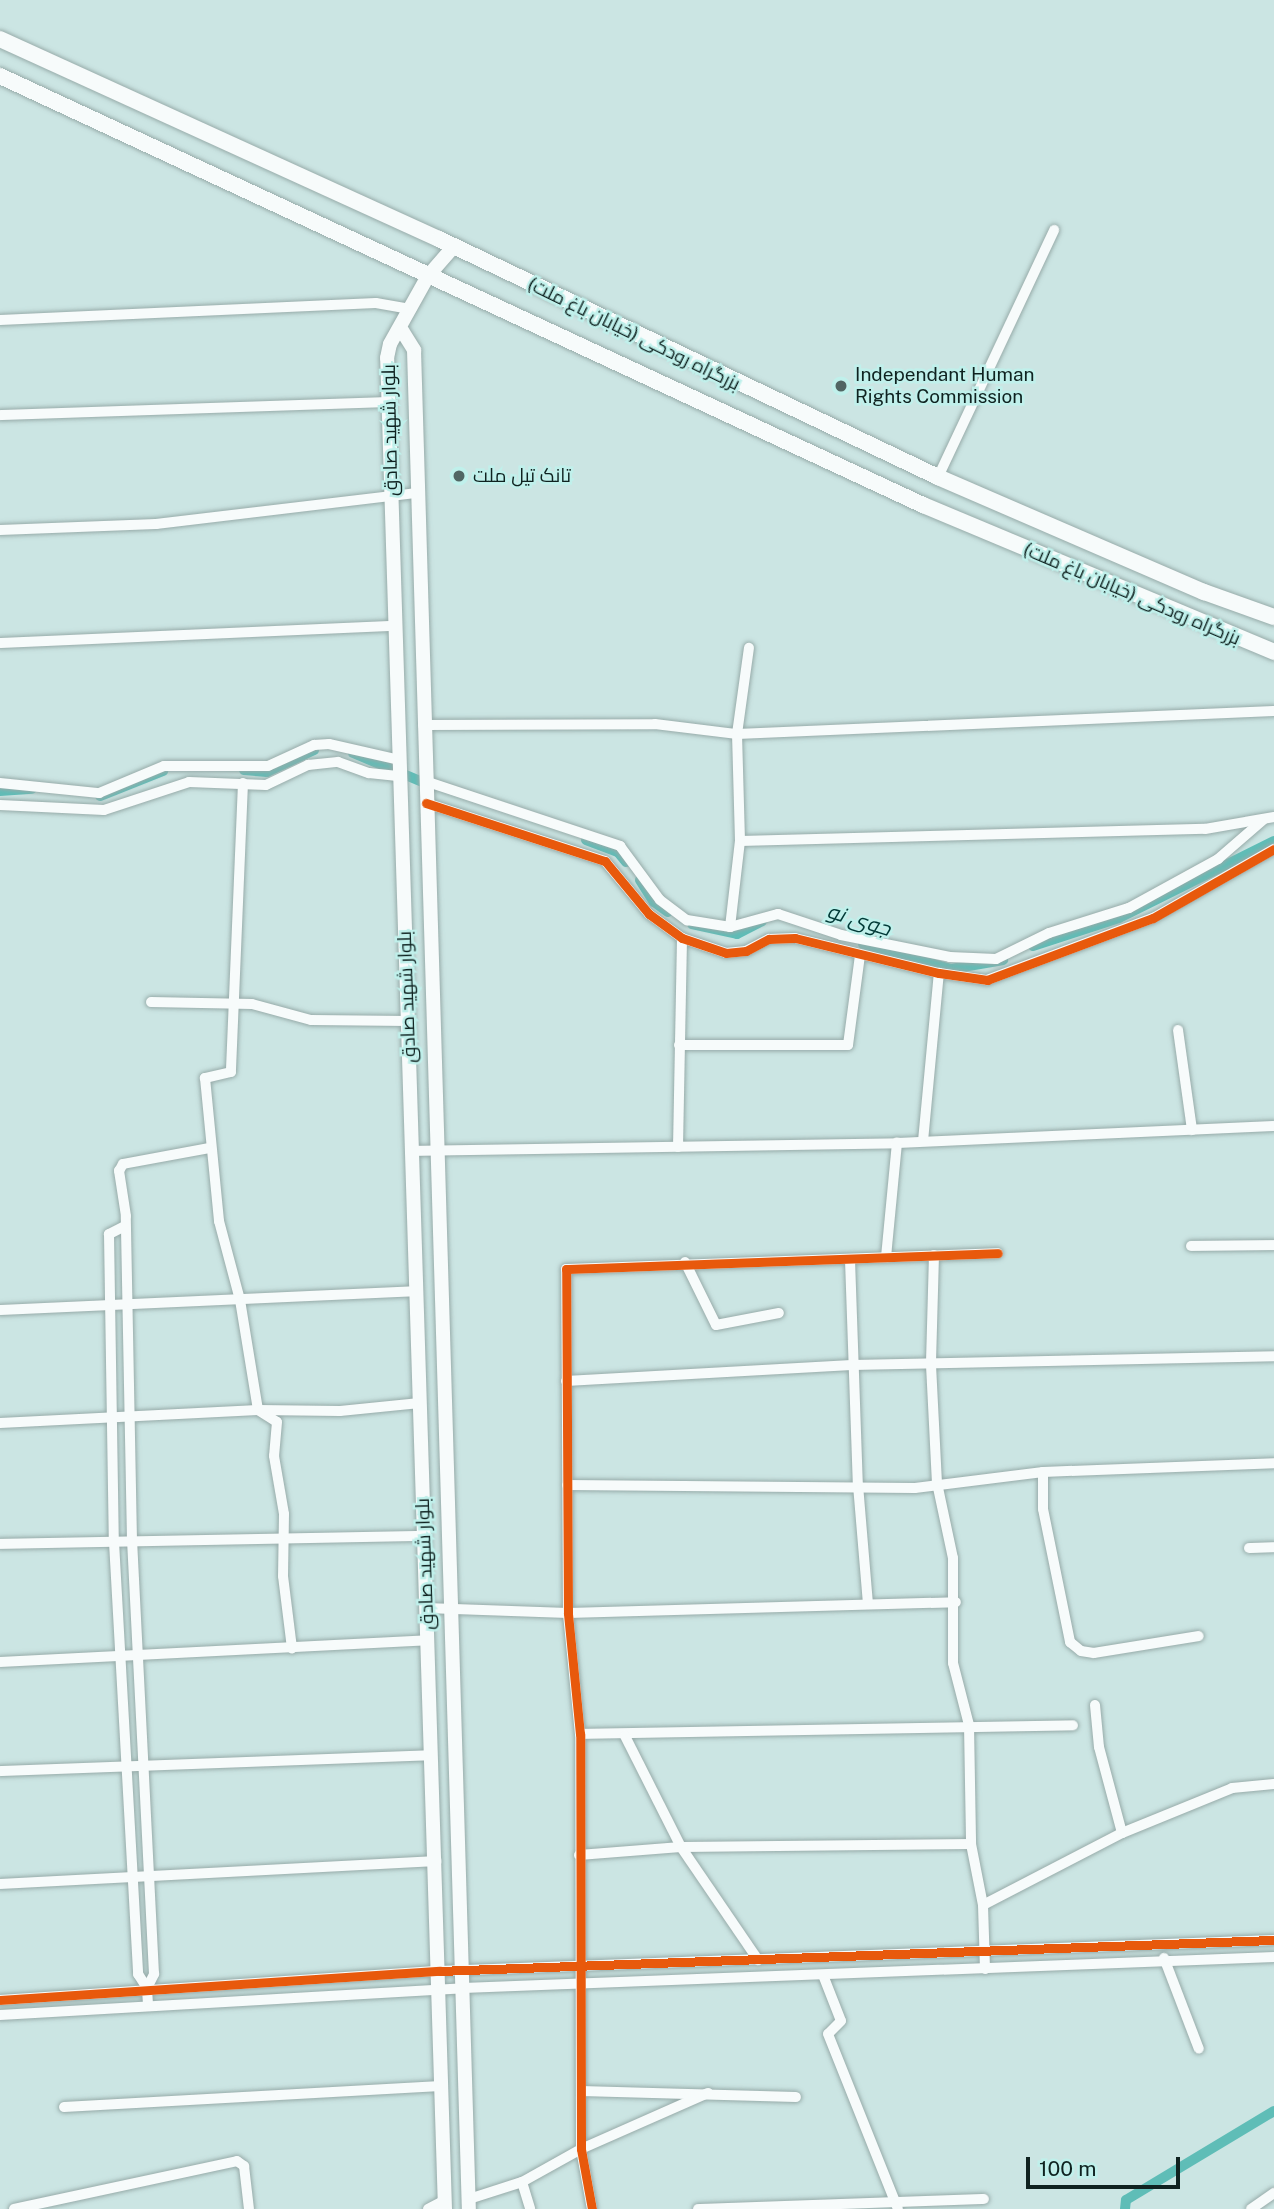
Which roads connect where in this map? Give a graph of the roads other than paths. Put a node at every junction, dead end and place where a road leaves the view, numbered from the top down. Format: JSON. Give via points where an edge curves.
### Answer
{"nodes":[{"id":1,"x":0,"y":39,"type":"edge"},
{"id":2,"x":0,"y":76,"type":"edge"},
{"id":3,"x":1054,"y":230,"type":"dead end"},
{"id":4,"x":454,"y":246,"type":"junction"},
{"id":5,"x":428,"y":276,"type":"junction"},
{"id":6,"x":411,"y":309,"type":"junction"},
{"id":7,"x":0,"y":320,"type":"edge"},
{"id":8,"x":401,"y":329,"type":"junction"},
{"id":9,"x":391,"y":402,"type":"junction"},
{"id":10,"x":0,"y":415,"type":"edge"},
{"id":11,"x":938,"y":477,"type":"junction"},
{"id":12,"x":415,"y":493,"type":"junction"},
{"id":13,"x":391,"y":494,"type":"junction"},
{"id":14,"x":0,"y":530,"type":"edge"},
{"id":15,"x":1274,"y":617,"type":"edge"},
{"id":16,"x":396,"y":626,"type":"junction"},
{"id":17,"x":0,"y":643,"type":"edge"},
{"id":18,"x":749,"y":648,"type":"dead end"},
{"id":19,"x":1274,"y":653,"type":"edge"},
{"id":20,"x":1274,"y":710,"type":"edge"},
{"id":21,"x":423,"y":725,"type":"junction"},
{"id":22,"x":737,"y":734,"type":"junction"},
{"id":23,"x":400,"y":760,"type":"junction"},
{"id":24,"x":400,"y":776,"type":"junction"},
{"id":25,"x":425,"y":780,"type":"junction"},
{"id":26,"x":0,"y":783,"type":"edge"},
{"id":27,"x":243,"y":783,"type":"junction"},
{"id":28,"x":426,"y":803,"type":"junction"},
{"id":29,"x":0,"y":805,"type":"edge"},
{"id":30,"x":1269,"y":819,"type":"edge"},
{"id":31,"x":740,"y":841,"type":"junction"},
{"id":32,"x":1274,"y":849,"type":"edge"},
{"id":33,"x":730,"y":927,"type":"junction"},
{"id":34,"x":682,"y":938,"type":"junction"},
{"id":35,"x":860,"y":955,"type":"junction"},
{"id":36,"x":939,"y":973,"type":"junction"},
{"id":37,"x":151,"y":1002,"type":"dead end"},
{"id":38,"x":232,"y":1003,"type":"junction"},
{"id":39,"x":408,"y":1021,"type":"junction"},
{"id":40,"x":1178,"y":1030,"type":"dead end"},
{"id":41,"x":679,"y":1045,"type":"junction"},
{"id":42,"x":1274,"y":1126,"type":"edge"},
{"id":43,"x":1192,"y":1130,"type":"junction"},
{"id":44,"x":923,"y":1141,"type":"junction"},
{"id":45,"x":897,"y":1143,"type":"junction"},
{"id":46,"x":678,"y":1147,"type":"junction"},
{"id":47,"x":209,"y":1148,"type":"junction"},
{"id":48,"x":412,"y":1151,"type":"junction"},
{"id":49,"x":437,"y":1151,"type":"junction"},
{"id":50,"x":123,"y":1227,"type":"junction"},
{"id":51,"x":1274,"y":1245,"type":"edge"},
{"id":52,"x":1191,"y":1247,"type":"dead end"},
{"id":53,"x":998,"y":1253,"type":"dead end"},
{"id":54,"x":934,"y":1255,"type":"junction"},
{"id":55,"x":886,"y":1257,"type":"junction"},
{"id":56,"x":850,"y":1259,"type":"junction"},
{"id":57,"x":685,"y":1262,"type":"junction"},
{"id":58,"x":415,"y":1292,"type":"junction"},
{"id":59,"x":240,"y":1300,"type":"junction"},
{"id":60,"x":125,"y":1305,"type":"junction"},
{"id":61,"x":109,"y":1306,"type":"junction"},
{"id":62,"x":0,"y":1310,"type":"edge"},
{"id":63,"x":779,"y":1313,"type":"dead end"},
{"id":64,"x":1274,"y":1356,"type":"edge"},
{"id":65,"x":852,"y":1365,"type":"junction"},
{"id":66,"x":931,"y":1365,"type":"junction"},
{"id":67,"x":566,"y":1381,"type":"junction"},
{"id":68,"x":420,"y":1403,"type":"junction"},
{"id":69,"x":258,"y":1410,"type":"junction"},
{"id":70,"x":128,"y":1418,"type":"junction"},
{"id":71,"x":110,"y":1419,"type":"junction"},
{"id":72,"x":0,"y":1423,"type":"edge"},
{"id":73,"x":1274,"y":1463,"type":"edge"},
{"id":74,"x":1043,"y":1472,"type":"junction"},
{"id":75,"x":937,"y":1483,"type":"junction"},
{"id":76,"x":567,"y":1485,"type":"junction"},
{"id":77,"x":858,"y":1485,"type":"junction"},
{"id":78,"x":424,"y":1536,"type":"junction"},
{"id":79,"x":132,"y":1541,"type":"junction"},
{"id":80,"x":114,"y":1542,"type":"junction"},
{"id":81,"x":285,"y":1542,"type":"junction"},
{"id":82,"x":0,"y":1544,"type":"edge"},
{"id":83,"x":1274,"y":1547,"type":"edge"},
{"id":84,"x":1249,"y":1548,"type":"dead end"},
{"id":85,"x":956,"y":1602,"type":"junction"},
{"id":86,"x":868,"y":1604,"type":"junction"},
{"id":87,"x":426,"y":1608,"type":"junction"},
{"id":88,"x":451,"y":1608,"type":"junction"},
{"id":89,"x":568,"y":1613,"type":"junction"},
{"id":90,"x":1199,"y":1636,"type":"dead end"},
{"id":91,"x":427,"y":1640,"type":"junction"},
{"id":92,"x":292,"y":1648,"type":"junction"},
{"id":93,"x":137,"y":1655,"type":"junction"},
{"id":94,"x":121,"y":1656,"type":"junction"},
{"id":95,"x":0,"y":1662,"type":"edge"},
{"id":96,"x":1095,"y":1705,"type":"dead end"},
{"id":97,"x":969,"y":1725,"type":"junction"},
{"id":98,"x":1073,"y":1725,"type":"dead end"},
{"id":99,"x":580,"y":1734,"type":"junction"},
{"id":100,"x":625,"y":1736,"type":"junction"},
{"id":101,"x":432,"y":1755,"type":"junction"},
{"id":102,"x":141,"y":1765,"type":"junction"},
{"id":103,"x":125,"y":1766,"type":"junction"},
{"id":104,"x":0,"y":1771,"type":"edge"},
{"id":105,"x":1274,"y":1784,"type":"edge"},
{"id":106,"x":1122,"y":1833,"type":"junction"},
{"id":107,"x":971,"y":1844,"type":"junction"},
{"id":108,"x":681,"y":1847,"type":"junction"},
{"id":109,"x":579,"y":1855,"type":"junction"},
{"id":110,"x":436,"y":1861,"type":"junction"},
{"id":111,"x":147,"y":1879,"type":"junction"},
{"id":112,"x":131,"y":1880,"type":"junction"},
{"id":113,"x":0,"y":1884,"type":"edge"},
{"id":114,"x":983,"y":1905,"type":"junction"},
{"id":115,"x":1274,"y":1940,"type":"edge"},
{"id":116,"x":1162,"y":1944,"type":"junction"},
{"id":117,"x":985,"y":1952,"type":"junction"},
{"id":118,"x":1274,"y":1957,"type":"edge"},
{"id":119,"x":758,"y":1960,"type":"junction"},
{"id":120,"x":1164,"y":1962,"type":"junction"},
{"id":121,"x":580,"y":1966,"type":"junction"},
{"id":122,"x":985,"y":1969,"type":"junction"},
{"id":123,"x":463,"y":1970,"type":"junction"},
{"id":124,"x":439,"y":1971,"type":"junction"},
{"id":125,"x":823,"y":1975,"type":"junction"},
{"id":126,"x":580,"y":1985,"type":"junction"},
{"id":127,"x":147,"y":1988,"type":"junction"},
{"id":128,"x":463,"y":1988,"type":"junction"},
{"id":129,"x":440,"y":1989,"type":"junction"},
{"id":130,"x":0,"y":2000,"type":"edge"},
{"id":131,"x":148,"y":2004,"type":"junction"},
{"id":132,"x":0,"y":2015,"type":"edge"},
{"id":133,"x":1199,"y":2049,"type":"dead end"},
{"id":134,"x":440,"y":2086,"type":"junction"},
{"id":135,"x":581,"y":2091,"type":"junction"},
{"id":136,"x":708,"y":2093,"type":"junction"},
{"id":137,"x":796,"y":2096,"type":"dead end"},
{"id":138,"x":64,"y":2107,"type":"dead end"},
{"id":139,"x":581,"y":2149,"type":"junction"},
{"id":140,"x":522,"y":2182,"type":"junction"},
{"id":141,"x":1274,"y":2193,"type":"edge"},
{"id":142,"x":984,"y":2199,"type":"dead end"},
{"id":143,"x":445,"y":2204,"type":"edge"},
{"id":144,"x":469,"y":2204,"type":"edge"},
{"id":145,"x":896,"y":2205,"type":"edge"},
{"id":146,"x":13,"y":2209,"type":"edge"},
{"id":147,"x":249,"y":2209,"type":"edge"},
{"id":148,"x":428,"y":2209,"type":"edge"},
{"id":149,"x":530,"y":2209,"type":"edge"},
{"id":150,"x":592,"y":2209,"type":"edge"},
{"id":151,"x":698,"y":2209,"type":"edge"},
{"id":152,"x":1251,"y":2209,"type":"edge"}],
"edges":[{"from":1,"to":4,"type":"highway","name":"بزرگراه رودکی (خیابان باغ ملت)"},
{"from":2,"to":5,"type":"highway","name":"بزرگراه رودکی (خیابان باغ ملت)","via":[[293,209]]},
{"from":3,"to":11,"type":"street"},
{"from":4,"to":5,"type":"main road"},
{"from":4,"to":11,"type":"highway","name":"بزرگراه رودکی (خیابان باغ ملت)"},
{"from":5,"to":6,"type":"main road"},
{"from":5,"to":19,"type":"highway","name":"بزرگراه رودکی (خیابان باغ ملت)","via":[[923,505]]},
{"from":6,"to":7,"type":"street","via":[[376,303]]},
{"from":6,"to":8,"type":"main road"},
{"from":8,"to":9,"type":"main road","name":"بلوار شهید صادق","via":[[387,358]]},
{"from":8,"to":12,"type":"main road","name":"بلوار شهید صادق","via":[[414,349]]},
{"from":9,"to":10,"type":"street"},
{"from":9,"to":13,"type":"main road","name":"بلوار شهید صادق"},
{"from":11,"to":15,"type":"highway","name":"بزرگراه رودکی (خیابان باغ ملت)"},
{"from":12,"to":13,"type":"street"},
{"from":12,"to":21,"type":"main road","name":"بلوار شهید صادق"},
{"from":13,"to":14,"type":"street","via":[[156,524]]},
{"from":13,"to":16,"type":"main road","name":"بلوار شهید صادق"},
{"from":16,"to":17,"type":"street"},
{"from":16,"to":23,"type":"main road","name":"بلوار شهید صادق"},
{"from":18,"to":22,"type":"street"},
{"from":20,"to":22,"type":"street"},
{"from":21,"to":22,"type":"street","via":[[655,723]]},
{"from":21,"to":25,"type":"main road","name":"بلوار شهید صادق"},
{"from":22,"to":31,"type":"street"},
{"from":23,"to":24,"type":"main road","name":"بلوار شهید صادق"},
{"from":23,"to":26,"type":"street","via":[[322,745],[268,766],[164,766],[99,793]]},
{"from":24,"to":27,"type":"street","via":[[369,773],[338,762],[308,765],[266,785]]},
{"from":24,"to":39,"type":"main road","name":"بلوار شهید صادق"},
{"from":25,"to":28,"type":"main road","name":"بلوار شهید صادق"},
{"from":25,"to":33,"type":"street","via":[[620,846],[660,900],[687,920]]},
{"from":27,"to":29,"type":"street","via":[[189,782],[104,810]]},
{"from":27,"to":38,"type":"street"},
{"from":28,"to":34,"type":"street","via":[[605,861],[649,914]]},
{"from":28,"to":49,"type":"main road","name":"بلوار شهید صادق"},
{"from":30,"to":31,"type":"street","via":[[1205,830]]},
{"from":30,"to":33,"type":"street","via":[[1218,859],[1129,908],[1049,933],[996,959],[950,957],[841,935],[778,914]]},
{"from":31,"to":33,"type":"street"},
{"from":32,"to":36,"type":"street","via":[[1153,918],[1101,940],[999,977]]},
{"from":34,"to":35,"type":"street","via":[[726,953],[782,937]]},
{"from":34,"to":41,"type":"street"},
{"from":35,"to":36,"type":"street"},
{"from":35,"to":41,"type":"street","via":[[848,1045]]},
{"from":36,"to":44,"type":"street"},
{"from":37,"to":38,"type":"street"},
{"from":38,"to":39,"type":"street","via":[[311,1020]]},
{"from":38,"to":47,"type":"street","via":[[231,1074],[205,1078]]},
{"from":39,"to":48,"type":"main road","name":"بلوار شهید صادق"},
{"from":40,"to":43,"type":"street"},
{"from":41,"to":46,"type":"street"},
{"from":42,"to":43,"type":"street"},
{"from":43,"to":44,"type":"street"},
{"from":44,"to":45,"type":"street"},
{"from":45,"to":46,"type":"street"},
{"from":45,"to":55,"type":"street"},
{"from":46,"to":49,"type":"street"},
{"from":47,"to":50,"type":"street","via":[[120,1166],[126,1216]]},
{"from":47,"to":59,"type":"street","via":[[219,1221]]},
{"from":48,"to":49,"type":"street"},
{"from":48,"to":58,"type":"main road","name":"بلوار شهید صادق"},
{"from":49,"to":88,"type":"main road","name":"بلوار شهید صادق"},
{"from":50,"to":60,"type":"street"},
{"from":50,"to":61,"type":"street","via":[[109,1234]]},
{"from":51,"to":52,"type":"street"},
{"from":53,"to":54,"type":"street"},
{"from":54,"to":55,"type":"street"},
{"from":54,"to":66,"type":"street"},
{"from":55,"to":56,"type":"street"},
{"from":56,"to":57,"type":"street"},
{"from":56,"to":65,"type":"street"},
{"from":57,"to":63,"type":"street","via":[[716,1325]]},
{"from":57,"to":67,"type":"street","via":[[566,1269]]},
{"from":58,"to":59,"type":"street"},
{"from":58,"to":68,"type":"main road","name":"بلوار شهید صادق"},
{"from":59,"to":60,"type":"street"},
{"from":59,"to":69,"type":"street"},
{"from":60,"to":61,"type":"street"},
{"from":60,"to":70,"type":"street"},
{"from":61,"to":62,"type":"street"},
{"from":61,"to":71,"type":"street"},
{"from":64,"to":66,"type":"street"},
{"from":65,"to":66,"type":"street"},
{"from":65,"to":67,"type":"street"},
{"from":65,"to":77,"type":"street"},
{"from":66,"to":75,"type":"street"},
{"from":67,"to":76,"type":"street"},
{"from":68,"to":69,"type":"street","via":[[340,1411]]},
{"from":68,"to":78,"type":"main road","name":"بلوار شهید صادق"},
{"from":69,"to":70,"type":"street"},
{"from":69,"to":81,"type":"street","via":[[277,1422],[274,1456]]},
{"from":70,"to":71,"type":"street"},
{"from":70,"to":79,"type":"street"},
{"from":71,"to":72,"type":"street"},
{"from":71,"to":80,"type":"street"},
{"from":73,"to":74,"type":"street"},
{"from":74,"to":75,"type":"street"},
{"from":74,"to":90,"type":"street","via":[[1043,1509],[1070,1642],[1081,1651],[1094,1653]]},
{"from":75,"to":77,"type":"street","via":[[915,1488]]},
{"from":75,"to":85,"type":"street","via":[[953,1558]]},
{"from":76,"to":77,"type":"street","via":[[712,1489]]},
{"from":76,"to":89,"type":"street"},
{"from":77,"to":86,"type":"street"},
{"from":78,"to":81,"type":"street"},
{"from":78,"to":87,"type":"main road","name":"بلوار شهید صادق"},
{"from":79,"to":80,"type":"street"},
{"from":79,"to":81,"type":"street"},
{"from":79,"to":93,"type":"street"},
{"from":80,"to":82,"type":"street"},
{"from":80,"to":94,"type":"street"},
{"from":81,"to":92,"type":"street","via":[[283,1576]]},
{"from":83,"to":84,"type":"street"},
{"from":85,"to":86,"type":"street"},
{"from":85,"to":97,"type":"street","via":[[953,1663]]},
{"from":86,"to":89,"type":"street"},
{"from":87,"to":88,"type":"street"},
{"from":87,"to":91,"type":"main road","name":"بلوار شهید صادق"},
{"from":88,"to":89,"type":"street"},
{"from":88,"to":123,"type":"main road","name":"بلوار شهید صادق"},
{"from":89,"to":99,"type":"street"},
{"from":91,"to":92,"type":"street"},
{"from":91,"to":101,"type":"main road","name":"بلوار شهید صادق"},
{"from":92,"to":93,"type":"street"},
{"from":93,"to":94,"type":"street"},
{"from":93,"to":102,"type":"street"},
{"from":94,"to":95,"type":"street"},
{"from":94,"to":103,"type":"street"},
{"from":96,"to":106,"type":"street","via":[[1099,1747]]},
{"from":97,"to":98,"type":"street"},
{"from":97,"to":100,"type":"street"},
{"from":97,"to":107,"type":"street"},
{"from":99,"to":100,"type":"street"},
{"from":99,"to":109,"type":"street"},
{"from":100,"to":108,"type":"street"},
{"from":101,"to":102,"type":"street"},
{"from":101,"to":110,"type":"main road","name":"بلوار شهید صادق"},
{"from":102,"to":103,"type":"street"},
{"from":102,"to":111,"type":"street"},
{"from":103,"to":104,"type":"street"},
{"from":103,"to":112,"type":"street"},
{"from":105,"to":106,"type":"street","via":[[1231,1788]]},
{"from":106,"to":114,"type":"street"},
{"from":107,"to":108,"type":"street"},
{"from":107,"to":114,"type":"street"},
{"from":108,"to":109,"type":"street"},
{"from":108,"to":119,"type":"street"},
{"from":109,"to":121,"type":"street"},
{"from":110,"to":111,"type":"street"},
{"from":110,"to":124,"type":"main road","name":"بلوار شهید صادق"},
{"from":111,"to":112,"type":"street"},
{"from":111,"to":127,"type":"street","via":[[154,1974]]},
{"from":112,"to":113,"type":"street"},
{"from":112,"to":127,"type":"street","via":[[138,1975]]},
{"from":114,"to":117,"type":"street"},
{"from":115,"to":116,"type":"street"},
{"from":116,"to":117,"type":"street"},
{"from":116,"to":120,"type":"street"},
{"from":117,"to":119,"type":"street"},
{"from":117,"to":122,"type":"street"},
{"from":118,"to":120,"type":"street"},
{"from":119,"to":121,"type":"street"},
{"from":120,"to":122,"type":"street"},
{"from":120,"to":133,"type":"street"},
{"from":121,"to":123,"type":"street"},
{"from":121,"to":126,"type":"street"},
{"from":122,"to":125,"type":"street"},
{"from":123,"to":124,"type":"street"},
{"from":123,"to":128,"type":"main road","name":"بلوار شهید صادق"},
{"from":124,"to":127,"type":"street"},
{"from":124,"to":129,"type":"main road","name":"بلوار شهید صادق"},
{"from":125,"to":126,"type":"street"},
{"from":125,"to":145,"type":"street","via":[[841,2021],[828,2034]]},
{"from":126,"to":128,"type":"street"},
{"from":126,"to":135,"type":"street"},
{"from":127,"to":130,"type":"street"},
{"from":127,"to":131,"type":"street"},
{"from":128,"to":129,"type":"street"},
{"from":128,"to":144,"type":"main road","name":"بلوار شهید صادق"},
{"from":129,"to":131,"type":"street"},
{"from":129,"to":134,"type":"main road","name":"بلوار شهید صادق"},
{"from":131,"to":132,"type":"street"},
{"from":134,"to":138,"type":"street"},
{"from":134,"to":143,"type":"main road","name":"بلوار شهید صادق"},
{"from":135,"to":136,"type":"street"},
{"from":135,"to":139,"type":"street"},
{"from":136,"to":137,"type":"street"},
{"from":136,"to":139,"type":"street"},
{"from":139,"to":140,"type":"street"},
{"from":139,"to":150,"type":"street"},
{"from":140,"to":144,"type":"street"},
{"from":140,"to":149,"type":"street"},
{"from":141,"to":152,"type":"street"},
{"from":142,"to":145,"type":"street"},
{"from":143,"to":148,"type":"street"},
{"from":145,"to":151,"type":"street"},
{"from":146,"to":147,"type":"street","via":[[237,2161],[244,2166]]}]}
